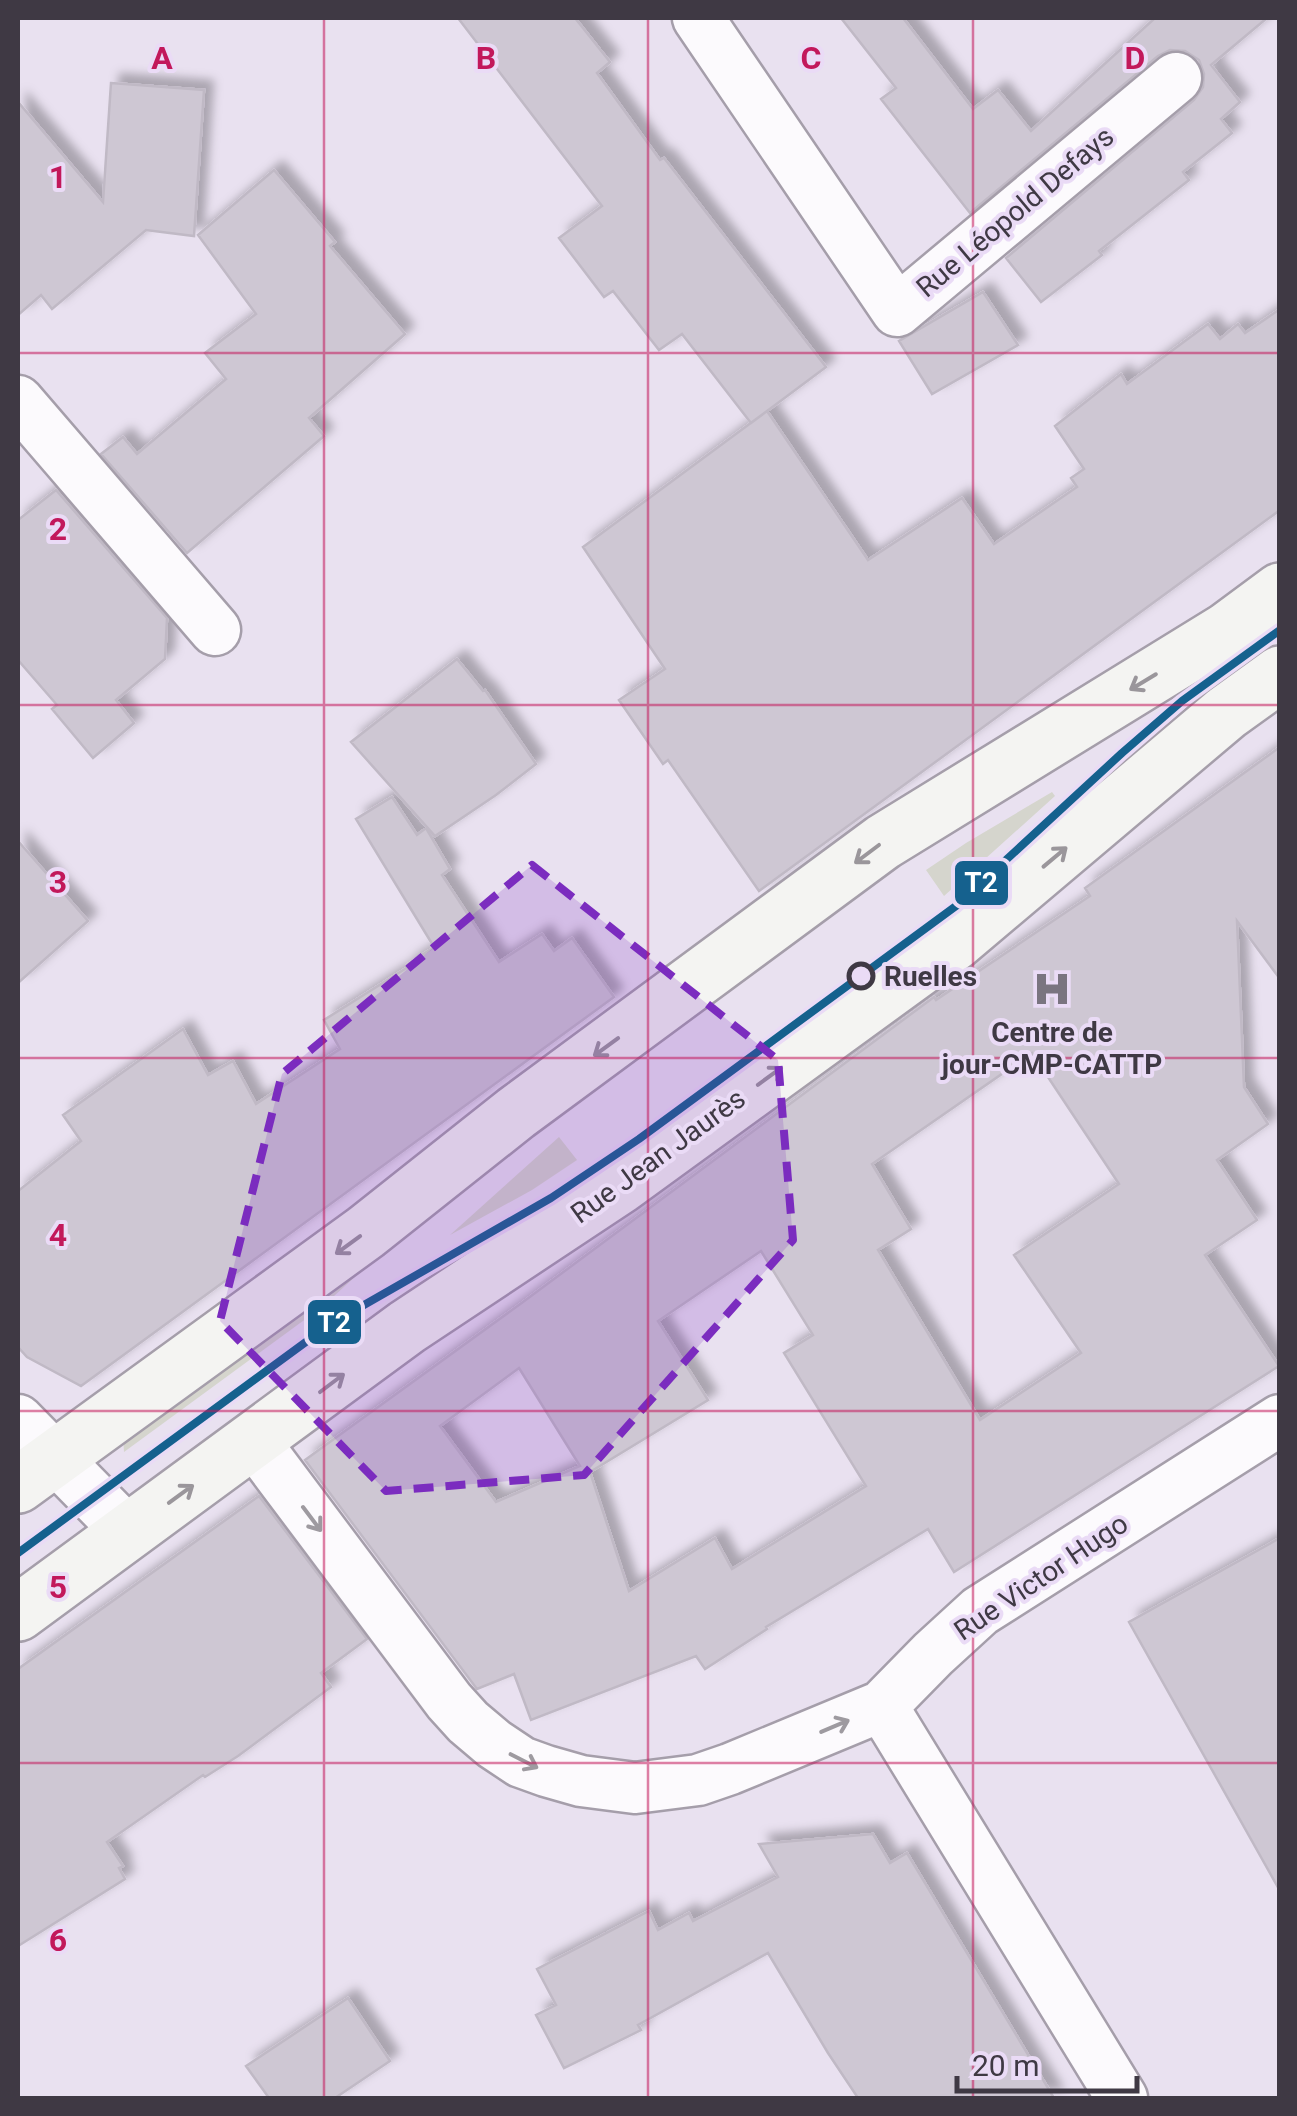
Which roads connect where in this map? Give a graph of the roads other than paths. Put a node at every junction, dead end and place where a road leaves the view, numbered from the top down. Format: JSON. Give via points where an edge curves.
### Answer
{"nodes":[{"id":1,"x":698,"y":18,"type":"edge"},
{"id":2,"x":1176,"y":78,"type":"dead end"},
{"id":3,"x":18,"y":401,"type":"edge"},
{"id":4,"x":1280,"y":591,"type":"edge"},
{"id":5,"x":215,"y":630,"type":"dead end"},
{"id":6,"x":1280,"y":674,"type":"edge"},
{"id":7,"x":1280,"y":1420,"type":"edge"},
{"id":8,"x":254,"y":1441,"type":"junction"},
{"id":9,"x":30,"y":1454,"type":"edge"},
{"id":10,"x":128,"y":1532,"type":"junction"},
{"id":11,"x":18,"y":1613,"type":"edge"},
{"id":12,"x":882,"y":1706,"type":"junction"},
{"id":13,"x":1122,"y":2098,"type":"edge"}],
"edges":[{"from":1,"to":2,"type":"street","name":"Rue Léopold Defays","via":[[896,311]]},
{"from":3,"to":5,"type":"street"},
{"from":4,"to":9,"type":"main road","one_way":true,"via":[[883,842],[366,1232]]},
{"from":8,"to":6,"type":"main road","name":"Rue Jean Jaurès","one_way":true,"via":[[955,942],[1226,712]]},
{"from":7,"to":12,"type":"street","name":"Rue Victor Hugo","via":[[980,1611]]},
{"from":10,"to":8,"type":"main road","name":"Rue Jean Jaurès","one_way":true},
{"from":8,"to":12,"type":"street","name":"Rue Victor Hugo","one_way":true,"via":[[449,1701],[521,1762],[581,1780],[667,1785],[730,1770]]},
{"from":9,"to":10,"type":"street"},
{"from":10,"to":11,"type":"main road","name":"Rue Jean Jaurès"},
{"from":12,"to":13,"type":"street"}]}
